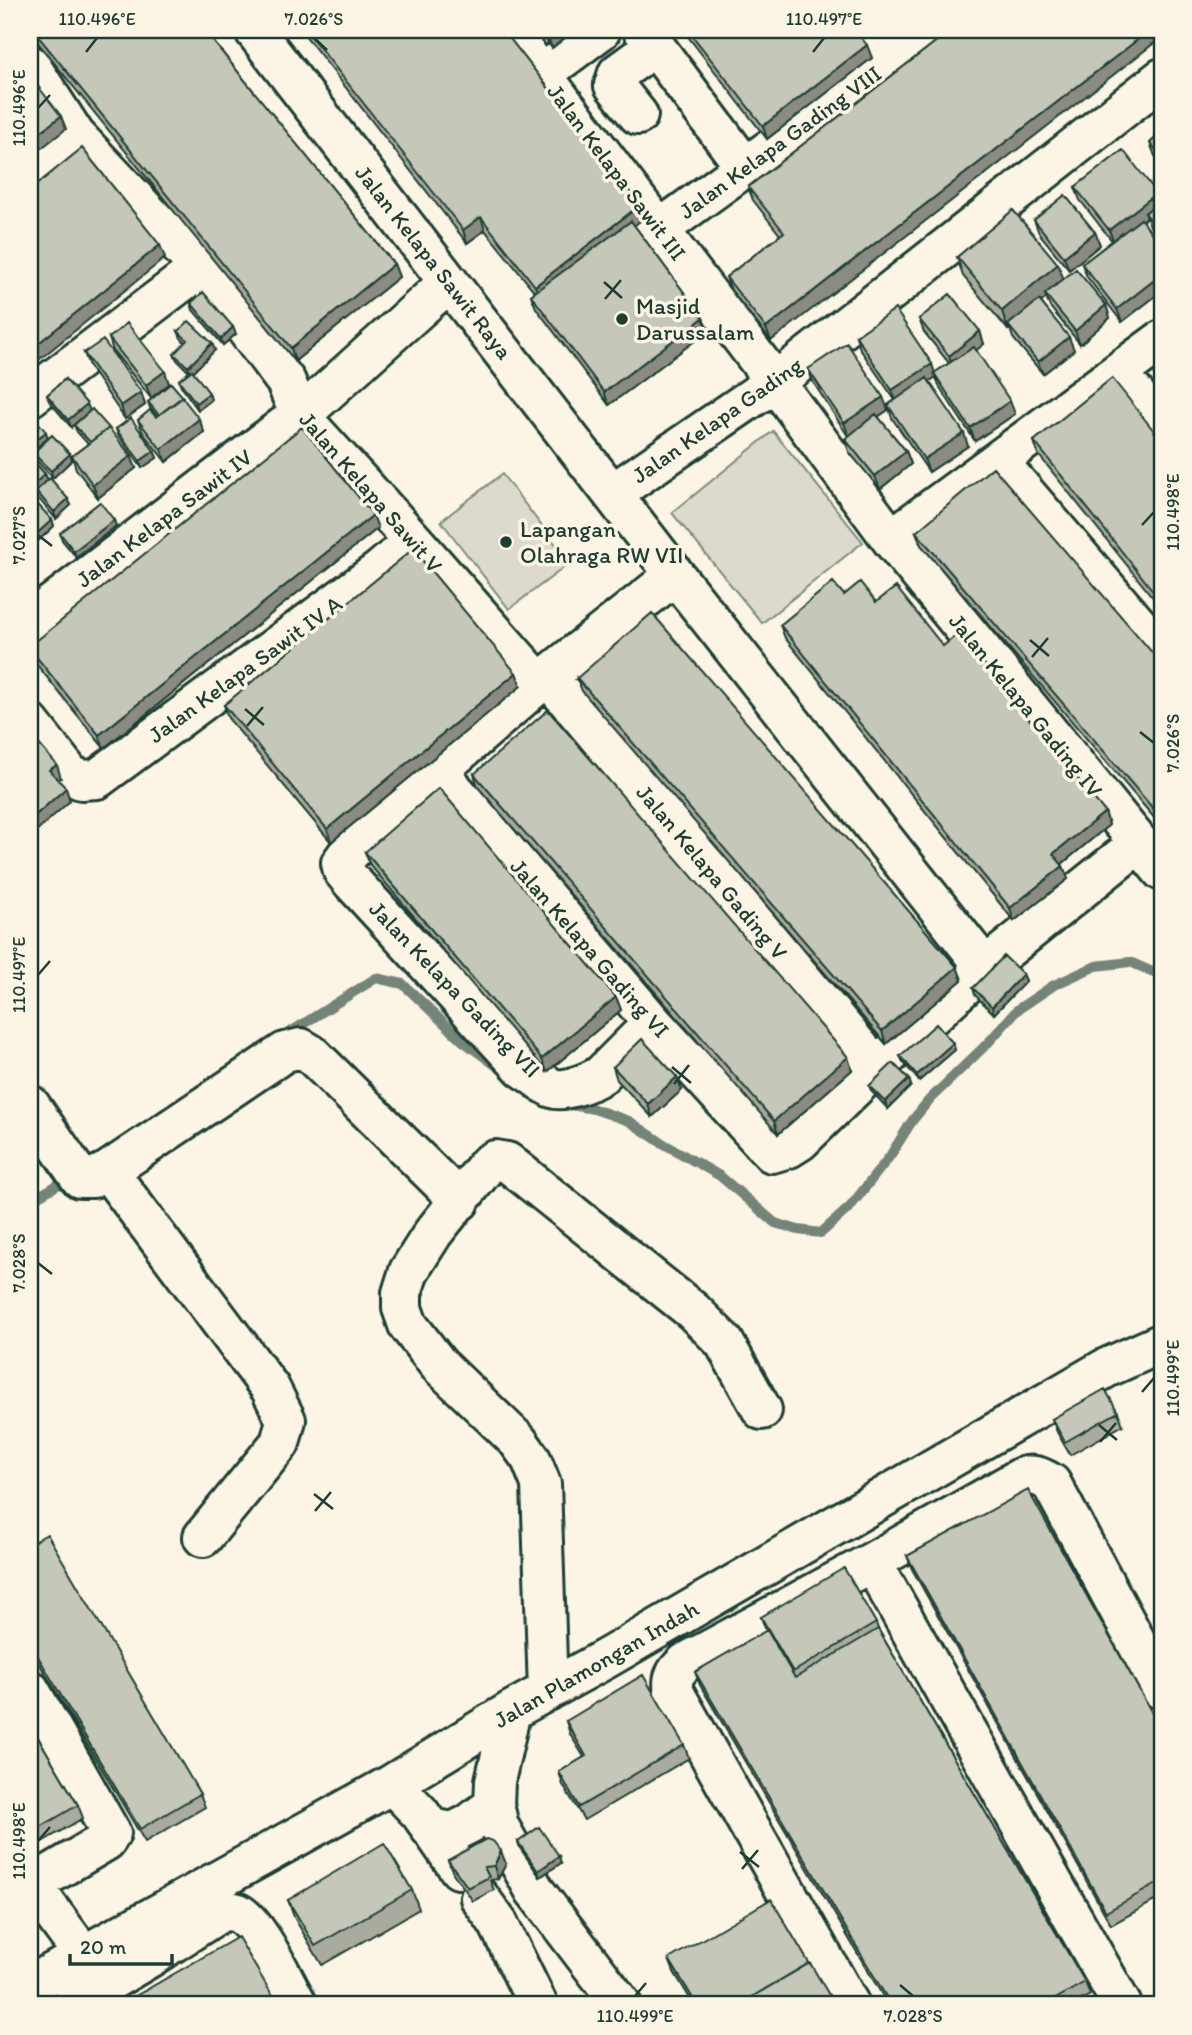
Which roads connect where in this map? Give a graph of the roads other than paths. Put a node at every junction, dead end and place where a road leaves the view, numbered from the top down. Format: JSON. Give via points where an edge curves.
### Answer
{"nodes":[{"id":1,"x":254,"y":30,"type":"edge"},
{"id":2,"x":508,"y":30,"type":"edge"},
{"id":3,"x":601,"y":30,"type":"edge"},
{"id":4,"x":934,"y":30,"type":"edge"},
{"id":5,"x":649,"y":38,"type":"edge"},
{"id":6,"x":884,"y":44,"type":"edge"},
{"id":7,"x":30,"y":65,"type":"edge"},
{"id":8,"x":542,"y":75,"type":"junction"},
{"id":9,"x":1162,"y":78,"type":"edge"},
{"id":10,"x":638,"y":115,"type":"dead end"},
{"id":11,"x":75,"y":135,"type":"junction"},
{"id":12,"x":745,"y":167,"type":"junction"},
{"id":13,"x":30,"y":173,"type":"edge"},
{"id":14,"x":660,"y":229,"type":"junction"},
{"id":15,"x":200,"y":268,"type":"junction"},
{"id":16,"x":449,"y":282,"type":"junction"},
{"id":17,"x":1162,"y":340,"type":"edge"},
{"id":18,"x":1118,"y":373,"type":"junction"},
{"id":19,"x":775,"y":382,"type":"junction"},
{"id":20,"x":30,"y":397,"type":"edge"},
{"id":21,"x":300,"y":416,"type":"junction"},
{"id":22,"x":1162,"y":428,"type":"edge"},
{"id":23,"x":998,"y":461,"type":"junction"},
{"id":24,"x":613,"y":493,"type":"junction"},
{"id":25,"x":891,"y":539,"type":"junction"},
{"id":26,"x":414,"y":541,"type":"junction"},
{"id":27,"x":675,"y":575,"type":"junction"},
{"id":28,"x":30,"y":621,"type":"edge"},
{"id":29,"x":1162,"y":653,"type":"edge"},
{"id":30,"x":544,"y":680,"type":"junction"},
{"id":31,"x":30,"y":723,"type":"edge"},
{"id":32,"x":438,"y":771,"type":"junction"},
{"id":33,"x":1151,"y":857,"type":"edge"},
{"id":34,"x":985,"y":967,"type":"junction"},
{"id":35,"x":653,"y":1023,"type":"junction"},
{"id":36,"x":876,"y":1068,"type":"junction"},
{"id":37,"x":30,"y":1105,"type":"edge"},
{"id":38,"x":84,"y":1168,"type":"junction"},
{"id":39,"x":460,"y":1201,"type":"junction"},
{"id":40,"x":1162,"y":1343,"type":"edge"},
{"id":41,"x":762,"y":1410,"type":"dead end"},
{"id":42,"x":203,"y":1537,"type":"dead end"},
{"id":43,"x":872,"y":1562,"type":"junction"},
{"id":44,"x":30,"y":1690,"type":"edge"},
{"id":45,"x":1162,"y":1690,"type":"edge"},
{"id":46,"x":548,"y":1691,"type":"junction"},
{"id":47,"x":511,"y":1711,"type":"junction"},
{"id":48,"x":392,"y":1784,"type":"junction"},
{"id":49,"x":494,"y":1805,"type":"junction"},
{"id":50,"x":430,"y":1828,"type":"junction"},
{"id":51,"x":31,"y":1885,"type":"edge"},
{"id":52,"x":536,"y":1891,"type":"junction"},
{"id":53,"x":479,"y":1896,"type":"junction"},
{"id":54,"x":83,"y":1956,"type":"junction"},
{"id":55,"x":30,"y":1985,"type":"edge"},
{"id":56,"x":70,"y":2005,"type":"edge"},
{"id":57,"x":298,"y":2005,"type":"edge"},
{"id":58,"x":538,"y":2005,"type":"edge"},
{"id":59,"x":622,"y":2005,"type":"edge"},
{"id":60,"x":850,"y":2005,"type":"edge"},
{"id":61,"x":1122,"y":2005,"type":"edge"}],
"edges":[{"from":1,"to":16,"type":"street","name":"Jalan Kelapa Sawit Raya"},
{"from":2,"to":8,"type":"street","name":"Jalan Kelapa Sawit III"},
{"from":3,"to":8,"type":"street"},
{"from":4,"to":6,"type":"street","name":"Jalan Kelapa Gading VIII"},
{"from":5,"to":10,"type":"street","via":[[618,73],[614,85]]},
{"from":5,"to":12,"type":"street"},
{"from":6,"to":12,"type":"street","name":"Jalan Kelapa Gading VIII"},
{"from":7,"to":11,"type":"street","name":"Jalan Kelapa Sawit V"},
{"from":8,"to":14,"type":"street","name":"Jalan Kelapa Sawit III"},
{"from":9,"to":19,"type":"street","name":"Jalan Kelapa Gading"},
{"from":11,"to":13,"type":"street"},
{"from":11,"to":15,"type":"street","name":"Jalan Kelapa Sawit V"},
{"from":12,"to":14,"type":"street","name":"Jalan Kelapa Gading VIII"},
{"from":14,"to":19,"type":"street","name":"Jalan Kelapa Sawit III"},
{"from":15,"to":20,"type":"street"},
{"from":15,"to":21,"type":"street","name":"Jalan Kelapa Sawit V","via":[[286,382]]},
{"from":16,"to":21,"type":"street","name":"Jalan Kelapa Sawit IV"},
{"from":16,"to":24,"type":"street","name":"Jalan Kelapa Sawit Raya"},
{"from":17,"to":18,"type":"street"},
{"from":18,"to":22,"type":"street"},
{"from":18,"to":23,"type":"street"},
{"from":19,"to":24,"type":"street","name":"Jalan Kelapa Gading"},
{"from":19,"to":25,"type":"street","name":"Jalan Kelapa Gading IV"},
{"from":21,"to":26,"type":"street","name":"Jalan Kelapa Sawit V"},
{"from":21,"to":28,"type":"street","name":"Jalan Kelapa Sawit IV"},
{"from":23,"to":25,"type":"street"},
{"from":23,"to":29,"type":"street"},
{"from":24,"to":27,"type":"street","name":"Jalan Kelapa Gading"},
{"from":25,"to":33,"type":"street","name":"Jalan Kelapa Gading IV"},
{"from":26,"to":30,"type":"street","name":"Jalan Kelapa Sawit V"},
{"from":26,"to":31,"type":"street","name":"Jalan Kelapa Sawit IV A","via":[[97,779],[81,780],[70,774]]},
{"from":27,"to":30,"type":"street"},
{"from":27,"to":34,"type":"street","name":"Jalan Kelapa Gading"},
{"from":30,"to":32,"type":"street"},
{"from":30,"to":36,"type":"street","name":"Jalan Kelapa Gading V"},
{"from":32,"to":35,"type":"street","name":"Jalan Kelapa Gading VI"},
{"from":32,"to":35,"type":"street","name":"Jalan Kelapa Gading VII","via":[[346,856],[342,867],[353,883],[523,1068],[552,1088],[593,1081]]},
{"from":33,"to":34,"type":"street"},
{"from":34,"to":36,"type":"street"},
{"from":35,"to":36,"type":"street","name":"Jalan Kelapa Gading VI","via":[[772,1153],[800,1141]]},
{"from":37,"to":38,"type":"street"},
{"from":38,"to":39,"type":"street","via":[[285,1052],[301,1048]]},
{"from":38,"to":42,"type":"street","via":[[270,1388],[286,1420],[280,1443]]},
{"from":39,"to":41,"type":"street","via":[[488,1164],[507,1162],[702,1319],[724,1342]]},
{"from":39,"to":46,"type":"street","via":[[409,1271],[402,1308],[408,1325],[438,1364],[524,1450],[541,1484]]},
{"from":40,"to":46,"type":"street","name":"Jalan Plamongan Indah","via":[[1105,1368]]},
{"from":43,"to":45,"type":"street","via":[[1022,1477],[1041,1477],[1051,1483]]},
{"from":43,"to":60,"type":"street","via":[[685,1663],[672,1682]]},
{"from":43,"to":61,"type":"street"},
{"from":44,"to":51,"type":"street","via":[[111,1833],[106,1842]]},
{"from":46,"to":47,"type":"street","name":"Jalan Plamongan Indah"},
{"from":47,"to":48,"type":"street","name":"Jalan Plamongan Indah"},
{"from":47,"to":49,"type":"street"},
{"from":48,"to":50,"type":"street"},
{"from":48,"to":54,"type":"street","name":"Jalan Plamongan Indah"},
{"from":49,"to":50,"type":"street","via":[[453,1832]]},
{"from":49,"to":52,"type":"street","via":[[499,1826]]},
{"from":50,"to":53,"type":"street"},
{"from":51,"to":54,"type":"street"},
{"from":52,"to":53,"type":"street"},
{"from":52,"to":59,"type":"street"},
{"from":53,"to":58,"type":"street"},
{"from":54,"to":55,"type":"street","name":"Jalan Plamongan Indah"},
{"from":56,"to":57,"type":"street","via":[[222,1911],[230,1911],[253,1926]]}]}
